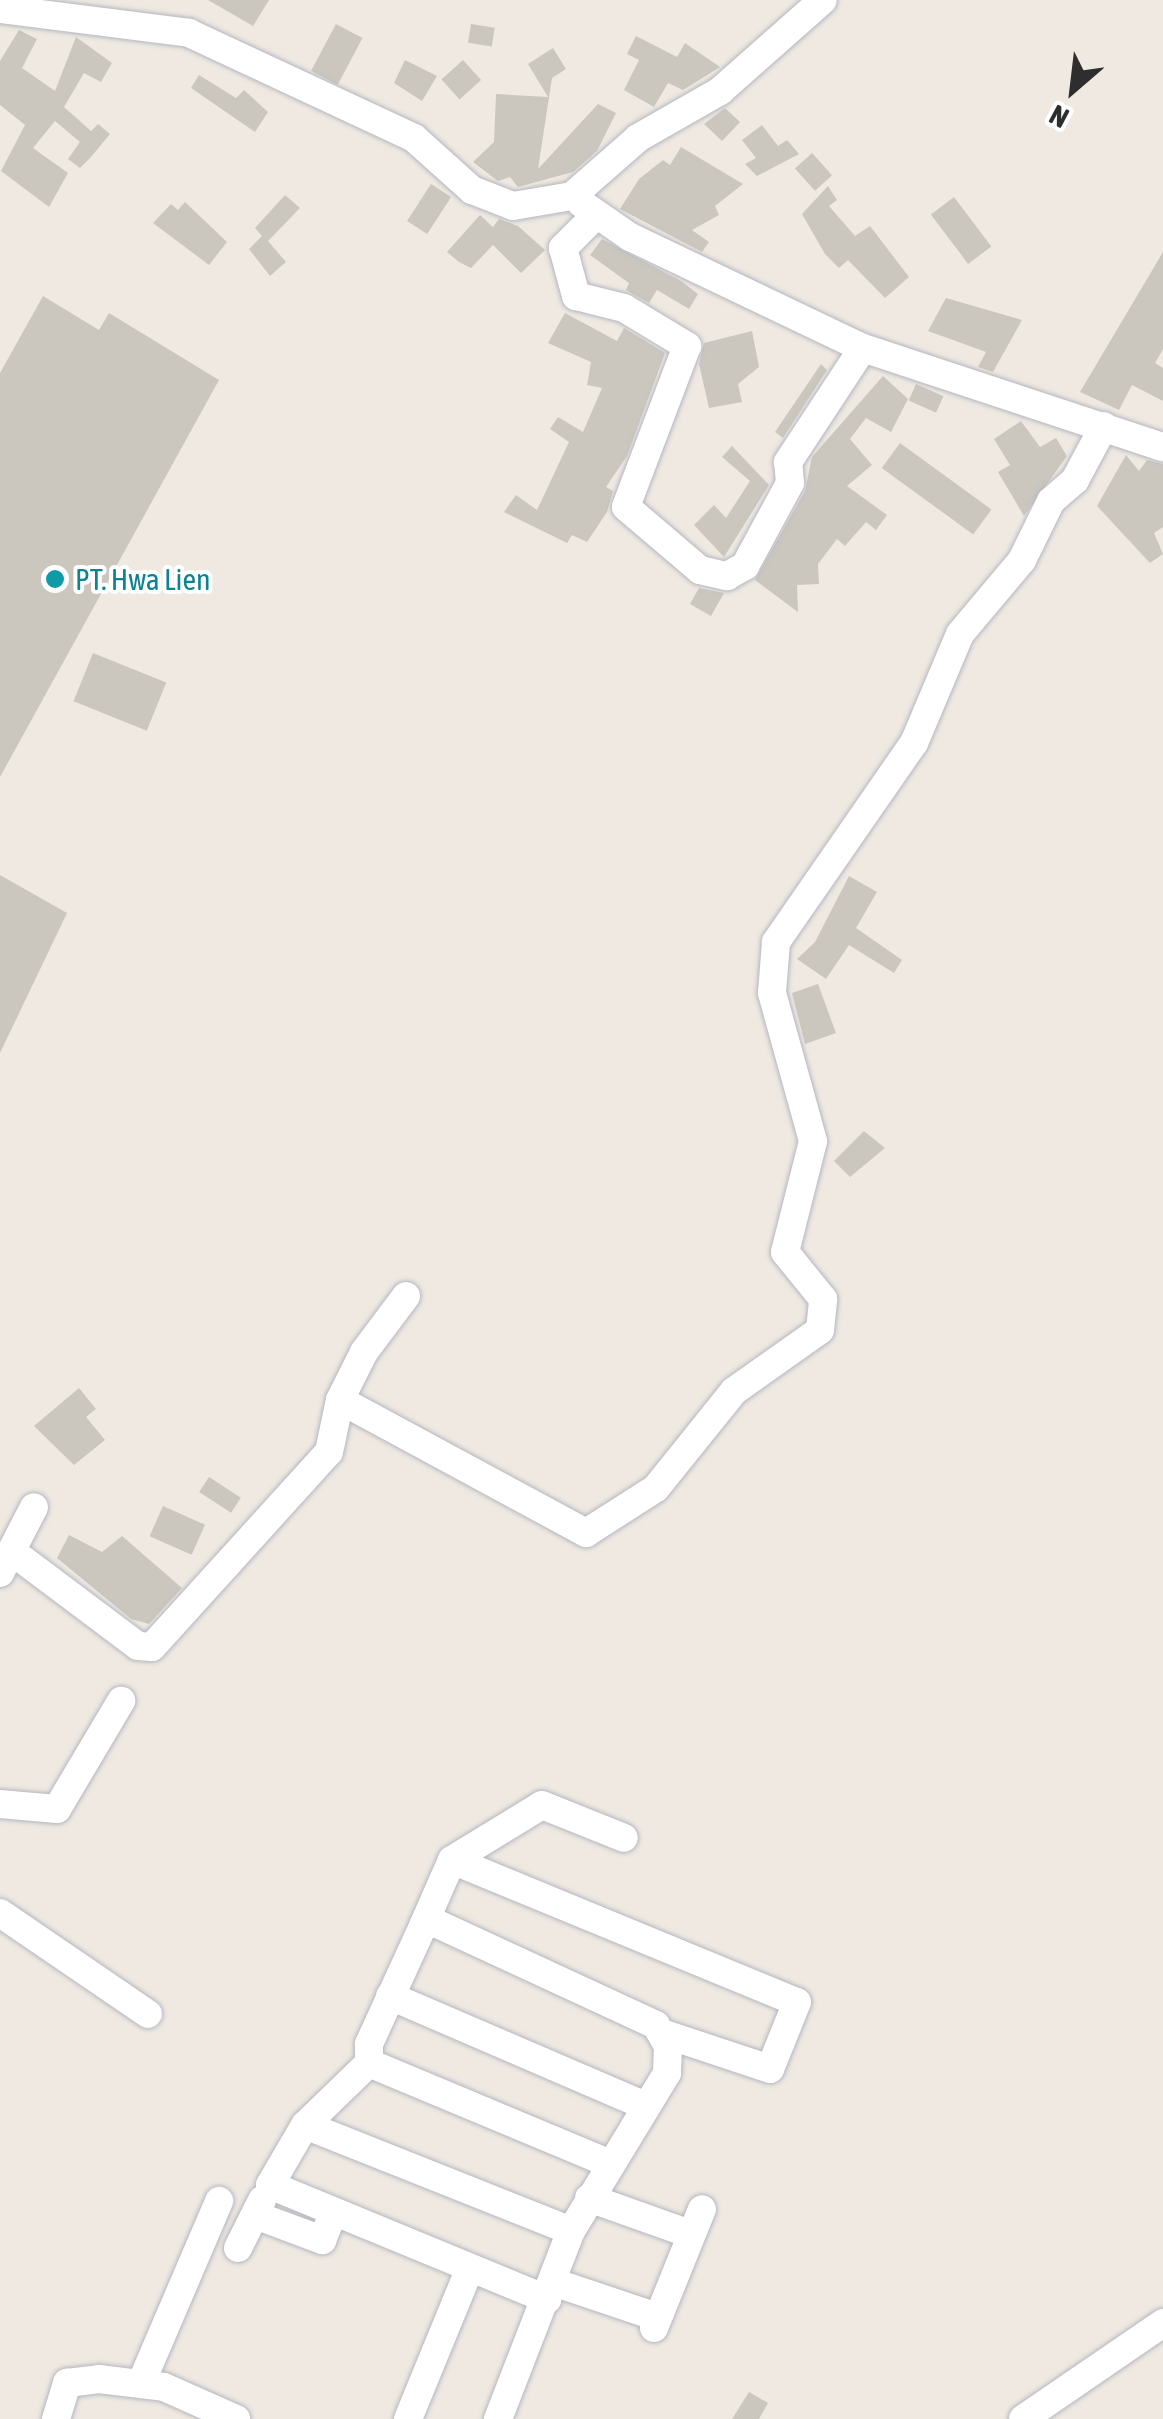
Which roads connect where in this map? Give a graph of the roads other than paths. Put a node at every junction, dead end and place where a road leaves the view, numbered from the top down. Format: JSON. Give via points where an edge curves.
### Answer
{"nodes":[{"id":1,"x":823,"y":0,"type":"edge"},
{"id":2,"x":0,"y":9,"type":"edge"},
{"id":3,"x":572,"y":196,"type":"junction"},
{"id":4,"x":596,"y":215,"type":"junction"},
{"id":5,"x":863,"y":348,"type":"junction"},
{"id":6,"x":1104,"y":426,"type":"junction"},
{"id":7,"x":1163,"y":447,"type":"edge"},
{"id":8,"x":406,"y":1296,"type":"dead end"},
{"id":9,"x":340,"y":1400,"type":"junction"},
{"id":10,"x":34,"y":1507,"type":"dead end"},
{"id":11,"x":7,"y":1563,"type":"edge"},
{"id":12,"x":121,"y":1701,"type":"dead end"},
{"id":13,"x":0,"y":1804,"type":"edge"},
{"id":14,"x":624,"y":1838,"type":"dead end"},
{"id":15,"x":452,"y":1860,"type":"junction"},
{"id":16,"x":0,"y":1912,"type":"edge"},
{"id":17,"x":423,"y":1926,"type":"junction"},
{"id":18,"x":390,"y":1996,"type":"junction"},
{"id":19,"x":148,"y":2014,"type":"dead end"},
{"id":20,"x":665,"y":2034,"type":"junction"},
{"id":21,"x":369,"y":2063,"type":"junction"},
{"id":22,"x":645,"y":2106,"type":"junction"},
{"id":23,"x":305,"y":2125,"type":"junction"},
{"id":24,"x":608,"y":2163,"type":"junction"},
{"id":25,"x":270,"y":2186,"type":"junction"},
{"id":26,"x":589,"y":2198,"type":"junction"},
{"id":27,"x":219,"y":2202,"type":"dead end"},
{"id":28,"x":702,"y":2208,"type":"dead end"},
{"id":29,"x":334,"y":2212,"type":"junction"},
{"id":30,"x":254,"y":2215,"type":"junction"},
{"id":31,"x":571,"y":2231,"type":"junction"},
{"id":32,"x":690,"y":2234,"type":"junction"},
{"id":33,"x":238,"y":2248,"type":"dead end"},
{"id":34,"x":470,"y":2268,"type":"junction"},
{"id":35,"x":550,"y":2291,"type":"junction"},
{"id":36,"x":1163,"y":2323,"type":"edge"},
{"id":37,"x":142,"y":2381,"type":"junction"},
{"id":38,"x":56,"y":2419,"type":"edge"},
{"id":39,"x":236,"y":2419,"type":"edge"},
{"id":40,"x":408,"y":2419,"type":"edge"},
{"id":41,"x":498,"y":2419,"type":"edge"},
{"id":42,"x":1023,"y":2419,"type":"edge"}],
"edges":[{"from":1,"to":3,"type":"street","via":[[720,91],[638,138]]},
{"from":2,"to":3,"type":"street","via":[[189,33],[414,138],[485,198],[513,206]]},
{"from":3,"to":4,"type":"street"},
{"from":4,"to":5,"type":"street"},
{"from":4,"to":5,"type":"street","via":[[563,248],[576,296],[624,308],[687,346],[626,507],[700,570],[726,576],[744,566],[790,483],[788,462]]},
{"from":5,"to":6,"type":"street"},
{"from":6,"to":7,"type":"street"},
{"from":6,"to":9,"type":"street","via":[[1074,480],[1051,501],[1022,560],[960,634],[914,743],[776,942],[772,993],[813,1141],[785,1252],[823,1299],[820,1330],[734,1390],[656,1488],[586,1533]]},
{"from":8,"to":9,"type":"street"},
{"from":9,"to":11,"type":"street","via":[[329,1452],[152,1647],[138,1646]]},
{"from":10,"to":11,"type":"street"},
{"from":12,"to":13,"type":"street","via":[[57,1810]]},
{"from":14,"to":15,"type":"street","via":[[542,1805]]},
{"from":15,"to":17,"type":"street"},
{"from":15,"to":20,"type":"street","via":[[797,2002],[770,2069]]},
{"from":16,"to":19,"type":"street"},
{"from":17,"to":18,"type":"street"},
{"from":17,"to":20,"type":"street","via":[[435,1923],[501,1952]]},
{"from":18,"to":21,"type":"street"},
{"from":18,"to":22,"type":"street"},
{"from":20,"to":22,"type":"street","via":[[667,2073]]},
{"from":21,"to":23,"type":"street"},
{"from":21,"to":24,"type":"street"},
{"from":22,"to":24,"type":"street"},
{"from":23,"to":25,"type":"street"},
{"from":23,"to":31,"type":"street"},
{"from":24,"to":26,"type":"street"},
{"from":25,"to":29,"type":"street"},
{"from":25,"to":30,"type":"street"},
{"from":26,"to":31,"type":"street"},
{"from":26,"to":32,"type":"street"},
{"from":27,"to":37,"type":"street"},
{"from":28,"to":32,"type":"street"},
{"from":29,"to":30,"type":"street","via":[[322,2240]]},
{"from":29,"to":34,"type":"street"},
{"from":30,"to":33,"type":"street"},
{"from":31,"to":35,"type":"street"},
{"from":32,"to":35,"type":"street","via":[[656,2322]]},
{"from":34,"to":35,"type":"street"},
{"from":34,"to":40,"type":"street"},
{"from":35,"to":41,"type":"street"},
{"from":36,"to":42,"type":"street"},
{"from":37,"to":38,"type":"street","via":[[69,2382]]},
{"from":37,"to":39,"type":"street"}]}
